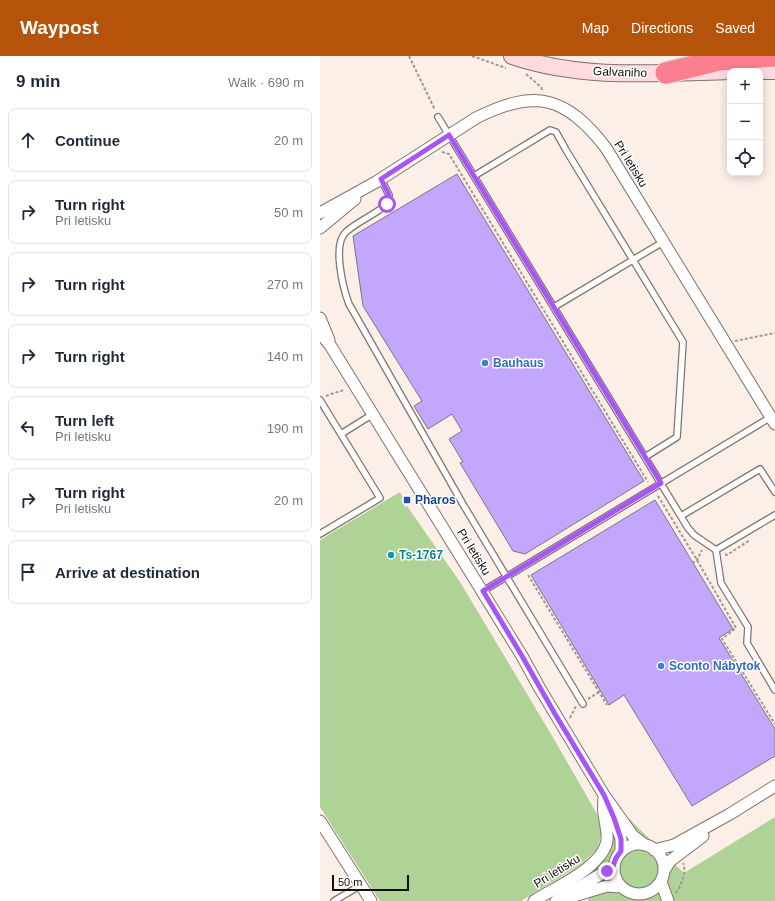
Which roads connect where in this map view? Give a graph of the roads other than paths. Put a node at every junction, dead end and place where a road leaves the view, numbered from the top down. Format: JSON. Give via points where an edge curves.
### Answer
{"nodes":[{"id":1,"x":775,"y":56,"type":"edge"},
{"id":2,"x":510,"y":62,"type":"edge"},
{"id":3,"x":727,"y":71,"type":"edge"},
{"id":4,"x":763,"y":72,"type":"edge"},
{"id":5,"x":775,"y":72,"type":"edge"},
{"id":6,"x":666,"y":73,"type":"junction"},
{"id":7,"x":438,"y":117,"type":"road end"},
{"id":8,"x":449,"y":135,"type":"junction"},
{"id":9,"x":474,"y":176,"type":"junction"},
{"id":10,"x":378,"y":180,"type":"junction"},
{"id":11,"x":320,"y":213,"type":"edge"},
{"id":12,"x":320,"y":228,"type":"edge"},
{"id":13,"x":663,"y":242,"type":"junction"},
{"id":14,"x":634,"y":260,"type":"junction"},
{"id":15,"x":554,"y":307,"type":"junction"},
{"id":16,"x":320,"y":318,"type":"edge"},
{"id":17,"x":320,"y":333,"type":"edge"},
{"id":18,"x":330,"y":345,"type":"junction"},
{"id":19,"x":323,"y":399,"type":"edge"},
{"id":20,"x":373,"y":414,"type":"junction"},
{"id":21,"x":773,"y":421,"type":"edge"},
{"id":22,"x":341,"y":434,"type":"junction"},
{"id":23,"x":645,"y":457,"type":"junction"},
{"id":24,"x":661,"y":483,"type":"junction"},
{"id":25,"x":775,"y":492,"type":"edge"},
{"id":26,"x":775,"y":515,"type":"edge"},
{"id":27,"x":681,"y":516,"type":"junction"},
{"id":28,"x":320,"y":534,"type":"edge"},
{"id":29,"x":716,"y":550,"type":"junction"},
{"id":30,"x":507,"y":577,"type":"junction"},
{"id":31,"x":483,"y":591,"type":"junction"},
{"id":32,"x":775,"y":690,"type":"edge"},
{"id":33,"x":583,"y":704,"type":"dead end"},
{"id":34,"x":775,"y":786,"type":"edge"},
{"id":35,"x":604,"y":795,"type":"junction"},
{"id":36,"x":730,"y":814,"type":"junction"},
{"id":37,"x":320,"y":821,"type":"edge"},
{"id":38,"x":650,"y":847,"type":"junction"},
{"id":39,"x":621,"y":851,"type":"junction"},
{"id":40,"x":613,"y":866,"type":"junction"},
{"id":41,"x":664,"y":871,"type":"junction"},
{"id":42,"x":660,"y":882,"type":"junction"},
{"id":43,"x":361,"y":885,"type":"junction"},
{"id":44,"x":621,"y":887,"type":"junction"},
{"id":45,"x":646,"y":898,"type":"edge"},
{"id":46,"x":671,"y":899,"type":"edge"},
{"id":47,"x":558,"y":900,"type":"edge"},
{"id":48,"x":334,"y":901,"type":"edge"},
{"id":49,"x":371,"y":901,"type":"edge"},
{"id":50,"x":534,"y":901,"type":"edge"}],
"edges":[{"from":1,"to":6,"type":"highway","via":[[719,60]]},
{"from":2,"to":6,"type":"main road","name":"Galvaniho","via":[[626,74]]},
{"from":3,"to":6,"type":"main road","name":"Galvaniho"},
{"from":4,"to":5,"type":"main road"},
{"from":7,"to":8,"type":"lane"},
{"from":8,"to":9,"type":"lane"},
{"from":8,"to":10,"type":"street","name":"Pri letisku"},
{"from":8,"to":13,"type":"street","name":"Pri letisku","via":[[504,105],[534,100],[561,107],[585,123],[606,148]]},
{"from":9,"to":14,"type":"lane","via":[[547,131],[553,130]]},
{"from":9,"to":15,"type":"lane"},
{"from":10,"to":11,"type":"street","name":"Pri letisku"},
{"from":10,"to":12,"type":"street","name":"Pri letisku"},
{"from":10,"to":30,"type":"lane","via":[[389,195],[387,204],[347,231],[340,239],[339,257],[345,292],[352,310]]},
{"from":13,"to":14,"type":"lane"},
{"from":13,"to":21,"type":"street","name":"Pri letisku"},
{"from":14,"to":15,"type":"lane"},
{"from":14,"to":23,"type":"lane","via":[[684,342],[677,437]]},
{"from":15,"to":23,"type":"lane"},
{"from":16,"to":18,"type":"street","name":"Pri letisku"},
{"from":17,"to":18,"type":"street","name":"Pri letisku"},
{"from":18,"to":20,"type":"street","name":"Pri letisku"},
{"from":19,"to":22,"type":"lane"},
{"from":20,"to":22,"type":"lane"},
{"from":20,"to":31,"type":"street","name":"Pri letisku"},
{"from":21,"to":24,"type":"lane"},
{"from":22,"to":28,"type":"lane","via":[[380,498]]},
{"from":23,"to":24,"type":"lane"},
{"from":24,"to":27,"type":"lane"},
{"from":24,"to":30,"type":"lane"},
{"from":25,"to":27,"type":"lane","via":[[760,469]]},
{"from":26,"to":29,"type":"lane"},
{"from":27,"to":29,"type":"lane","via":[[694,535]]},
{"from":29,"to":32,"type":"lane","via":[[721,582],[748,627],[747,643]]},
{"from":30,"to":31,"type":"lane"},
{"from":30,"to":33,"type":"lane"},
{"from":31,"to":35,"type":"street","name":"Pri letisku"},
{"from":34,"to":36,"type":"street"},
{"from":35,"to":38,"type":"street","name":"Pri letisku","via":[[633,836]]},
{"from":35,"to":39,"type":"street","name":"Pri letisku","via":[[619,832]]},
{"from":35,"to":50,"type":"street","name":"Pri letisku","via":[[607,835],[603,851],[590,867]]},
{"from":36,"to":38,"type":"street","via":[[674,845]]},
{"from":36,"to":41,"type":"street","via":[[670,861]]},
{"from":37,"to":43,"type":"street"},
{"from":38,"to":39,"type":"street","via":[[634,844]]},
{"from":38,"to":41,"type":"street","name":"Pri letisku","via":[[663,861]]},
{"from":39,"to":40,"type":"street"},
{"from":40,"to":44,"type":"street","via":[[615,880]]},
{"from":40,"to":47,"type":"street"},
{"from":41,"to":42,"type":"street"},
{"from":42,"to":45,"type":"street"},
{"from":42,"to":46,"type":"street"},
{"from":43,"to":48,"type":"lane"},
{"from":43,"to":49,"type":"street"},
{"from":44,"to":45,"type":"street"},
{"from":44,"to":47,"type":"street","via":[[601,887]]}]}
